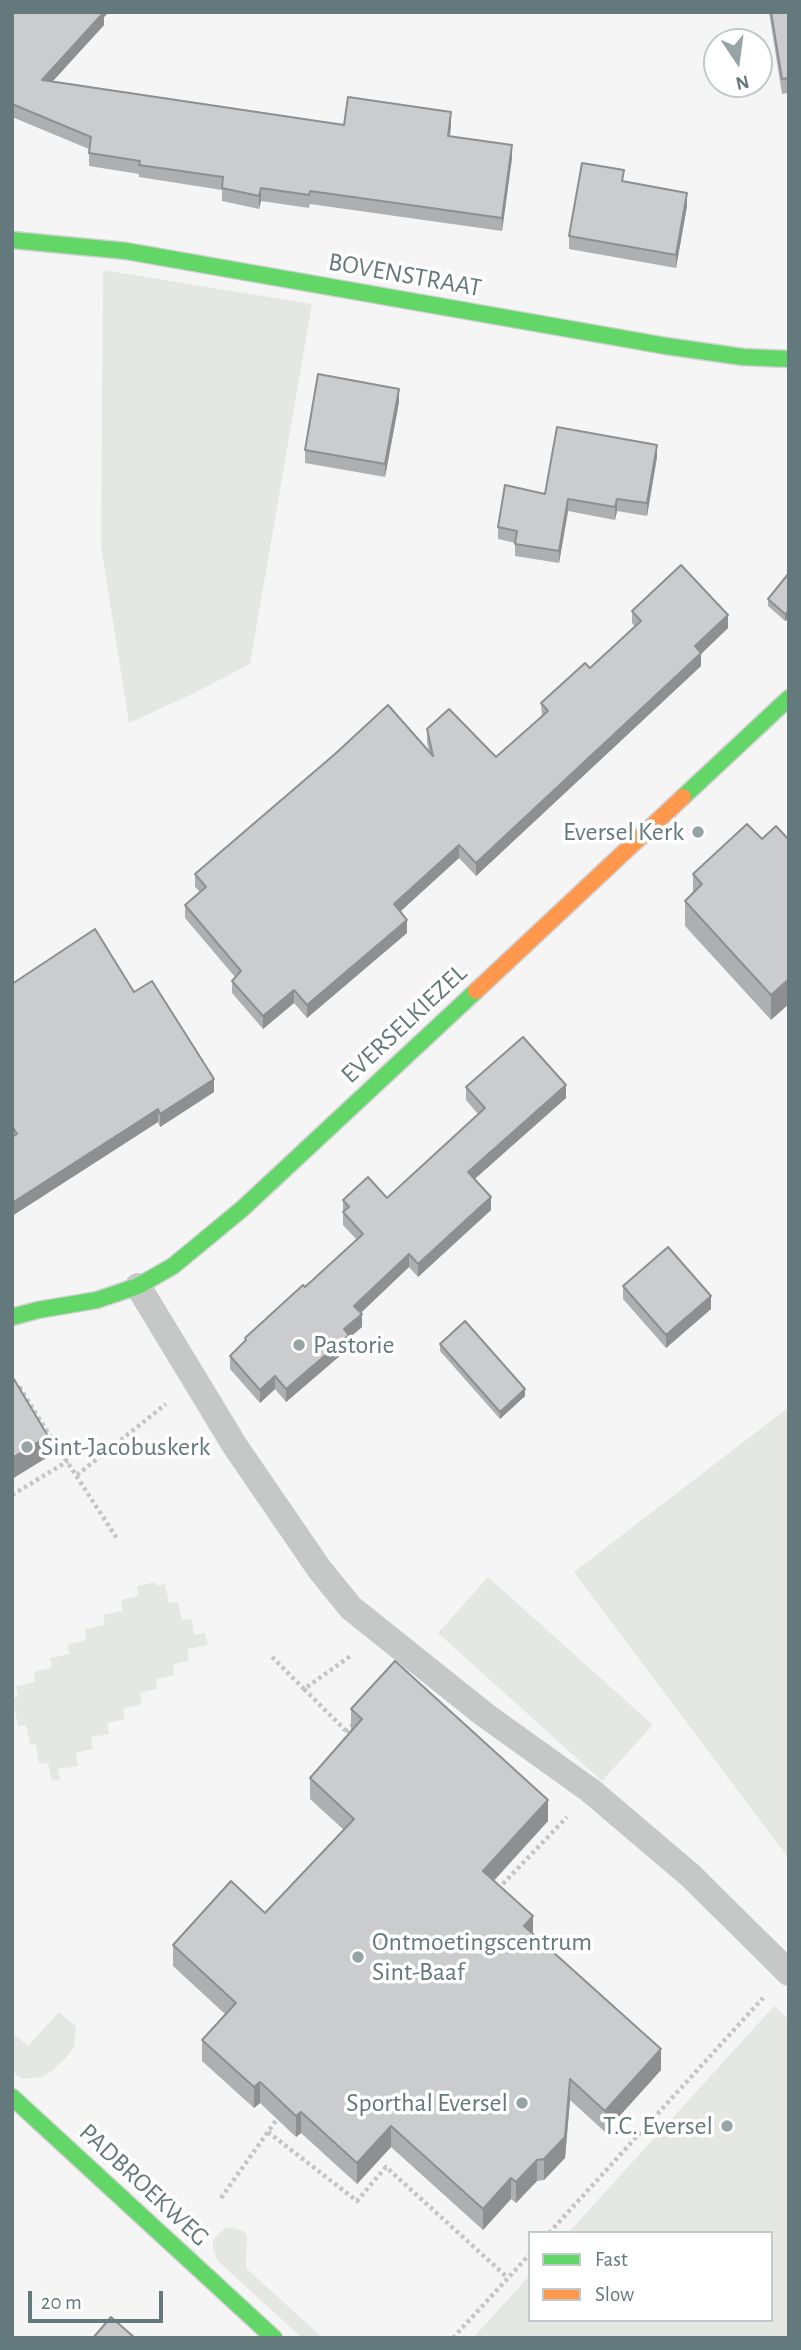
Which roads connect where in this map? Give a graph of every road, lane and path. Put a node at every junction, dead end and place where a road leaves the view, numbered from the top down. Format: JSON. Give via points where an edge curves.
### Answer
{"nodes":[{"id":1,"x":12,"y":240,"type":"edge"},
{"id":2,"x":789,"y":359,"type":"edge"},
{"id":3,"x":789,"y":698,"type":"edge"},
{"id":4,"x":138,"y":1286,"type":"junction"},
{"id":5,"x":12,"y":1317,"type":"edge"},
{"id":6,"x":195,"y":1381,"type":"junction"},
{"id":7,"x":12,"y":1389,"type":"edge"},
{"id":8,"x":38,"y":1417,"type":"junction"},
{"id":9,"x":27,"y":1423,"type":"edge"},
{"id":10,"x":68,"y":1461,"type":"junction"},
{"id":11,"x":77,"y":1475,"type":"junction"},
{"id":12,"x":12,"y":1495,"type":"edge"},
{"id":13,"x":118,"y":1540,"type":"dead end"},
{"id":14,"x":382,"y":1634,"type":"junction"},
{"id":15,"x":272,"y":1657,"type":"dead end"},
{"id":16,"x":304,"y":1689,"type":"junction"},
{"id":17,"x":363,"y":1713,"type":"edge"},
{"id":18,"x":346,"y":1731,"type":"junction"},
{"id":19,"x":353,"y":1738,"type":"edge"},
{"id":20,"x":591,"y":1791,"type":"junction"},
{"id":21,"x":490,"y":1898,"type":"edge"},
{"id":22,"x":788,"y":1972,"type":"edge"},
{"id":23,"x":12,"y":2097,"type":"edge"},
{"id":24,"x":277,"y":2119,"type":"edge"},
{"id":25,"x":268,"y":2132,"type":"junction"},
{"id":26,"x":220,"y":2198,"type":"dead end"},
{"id":27,"x":551,"y":2231,"type":"edge"},
{"id":28,"x":528,"y":2256,"type":"edge"},
{"id":29,"x":508,"y":2278,"type":"junction"},
{"id":30,"x":274,"y":2338,"type":"edge"},
{"id":31,"x":453,"y":2338,"type":"edge"}],
"edges":[{"from":1,"to":2,"type":"street","name":"BOVENSTRAAT","via":[[126,251],[666,346]]},
{"from":3,"to":4,"type":"street","name":"EVERSELKIEZEL","via":[[242,1209],[173,1266]]},
{"from":4,"to":5,"type":"street","name":"EVERSELKIEZEL","via":[[97,1300]]},
{"from":4,"to":6,"type":"lane"},
{"from":6,"to":11,"type":"path"},
{"from":6,"to":14,"type":"lane","via":[[320,1570],[351,1608]]},
{"from":7,"to":8,"type":"path","via":[[20,1388]]},
{"from":8,"to":9,"type":"path"},
{"from":8,"to":10,"type":"path"},
{"from":10,"to":11,"type":"path"},
{"from":10,"to":12,"type":"path"},
{"from":11,"to":13,"type":"path"},
{"from":14,"to":16,"type":"path"},
{"from":14,"to":20,"type":"lane"},
{"from":15,"to":16,"type":"path"},
{"from":16,"to":18,"type":"path"},
{"from":17,"to":18,"type":"path"},
{"from":18,"to":19,"type":"path"},
{"from":20,"to":21,"type":"path"},
{"from":20,"to":22,"type":"lane","via":[[691,1876]]},
{"from":22,"to":27,"type":"path"},
{"from":23,"to":30,"type":"street","name":"PADBROEKWEG"},
{"from":24,"to":25,"type":"path"},
{"from":25,"to":26,"type":"path"},
{"from":25,"to":29,"type":"path","via":[[357,2201],[386,2167]]},
{"from":28,"to":29,"type":"path"},
{"from":29,"to":31,"type":"path"}]}
